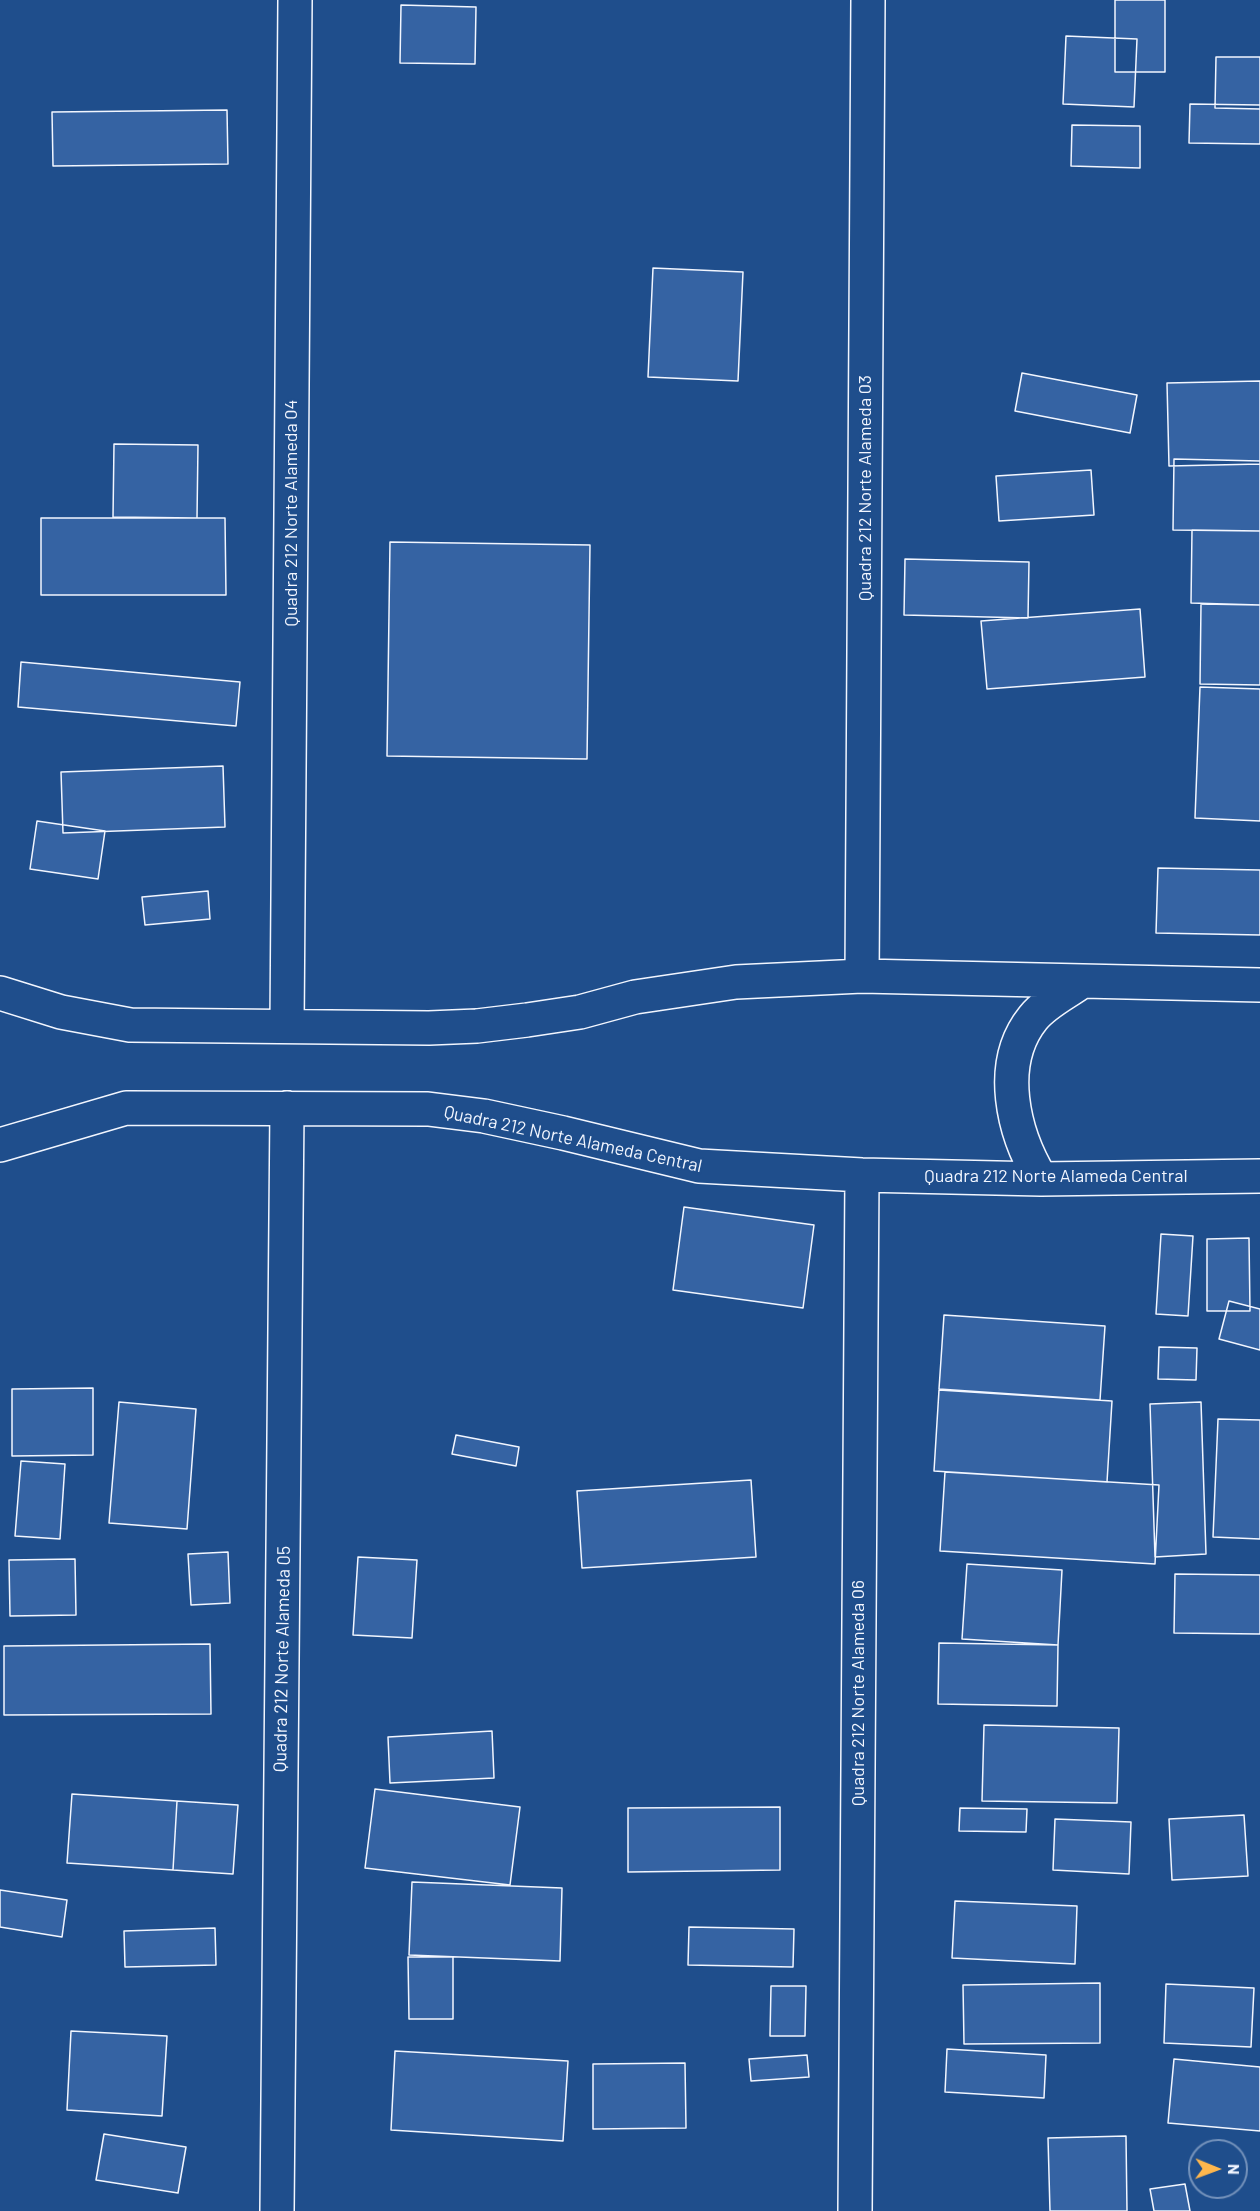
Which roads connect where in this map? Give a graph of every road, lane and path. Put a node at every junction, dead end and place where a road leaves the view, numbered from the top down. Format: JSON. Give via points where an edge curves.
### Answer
{"nodes":[{"id":1,"x":295,"y":0,"type":"edge"},
{"id":2,"x":868,"y":0,"type":"edge"},
{"id":3,"x":862,"y":975,"type":"junction"},
{"id":4,"x":1081,"y":982,"type":"junction"},
{"id":5,"x":1251,"y":991,"type":"edge"},
{"id":6,"x":0,"y":993,"type":"edge"},
{"id":7,"x":287,"y":1026,"type":"junction"},
{"id":8,"x":286,"y":1107,"type":"junction"},
{"id":9,"x":0,"y":1145,"type":"edge"},
{"id":10,"x":1253,"y":1168,"type":"edge"},
{"id":11,"x":862,"y":1175,"type":"junction"},
{"id":12,"x":1041,"y":1179,"type":"junction"},
{"id":13,"x":277,"y":2211,"type":"edge"},
{"id":14,"x":855,"y":2211,"type":"edge"}],
"edges":[{"from":1,"to":7,"type":"street","name":"Quadra 212 Norte Alameda 04"},
{"from":2,"to":3,"type":"street","name":"Quadra 212 Norte Alameda 03"},
{"from":3,"to":4,"type":"street"},
{"from":3,"to":7,"type":"street","via":[[717,985],[636,997],[580,1012],[477,1026]]},
{"from":4,"to":5,"type":"street"},
{"from":4,"to":12,"type":"street","via":[[1033,1018],[1018,1044],[1012,1103],[1027,1156]]},
{"from":6,"to":7,"type":"street","via":[[61,1012],[130,1025]]},
{"from":8,"to":9,"type":"street","name":"Quadra 212 Norte Alameda Central","via":[[126,1108]]},
{"from":8,"to":11,"type":"street","name":"Quadra 212 Norte Alameda Central","via":[[428,1109],[551,1130],[699,1166]]},
{"from":8,"to":13,"type":"street","name":"Quadra 212 Norte Alameda 05"},
{"from":10,"to":12,"type":"street","name":"Quadra 212 Norte Alameda Central"},
{"from":11,"to":12,"type":"street","name":"Quadra 212 Norte Alameda Central"},
{"from":11,"to":14,"type":"street","name":"Quadra 212 Norte Alameda 06"}]}
